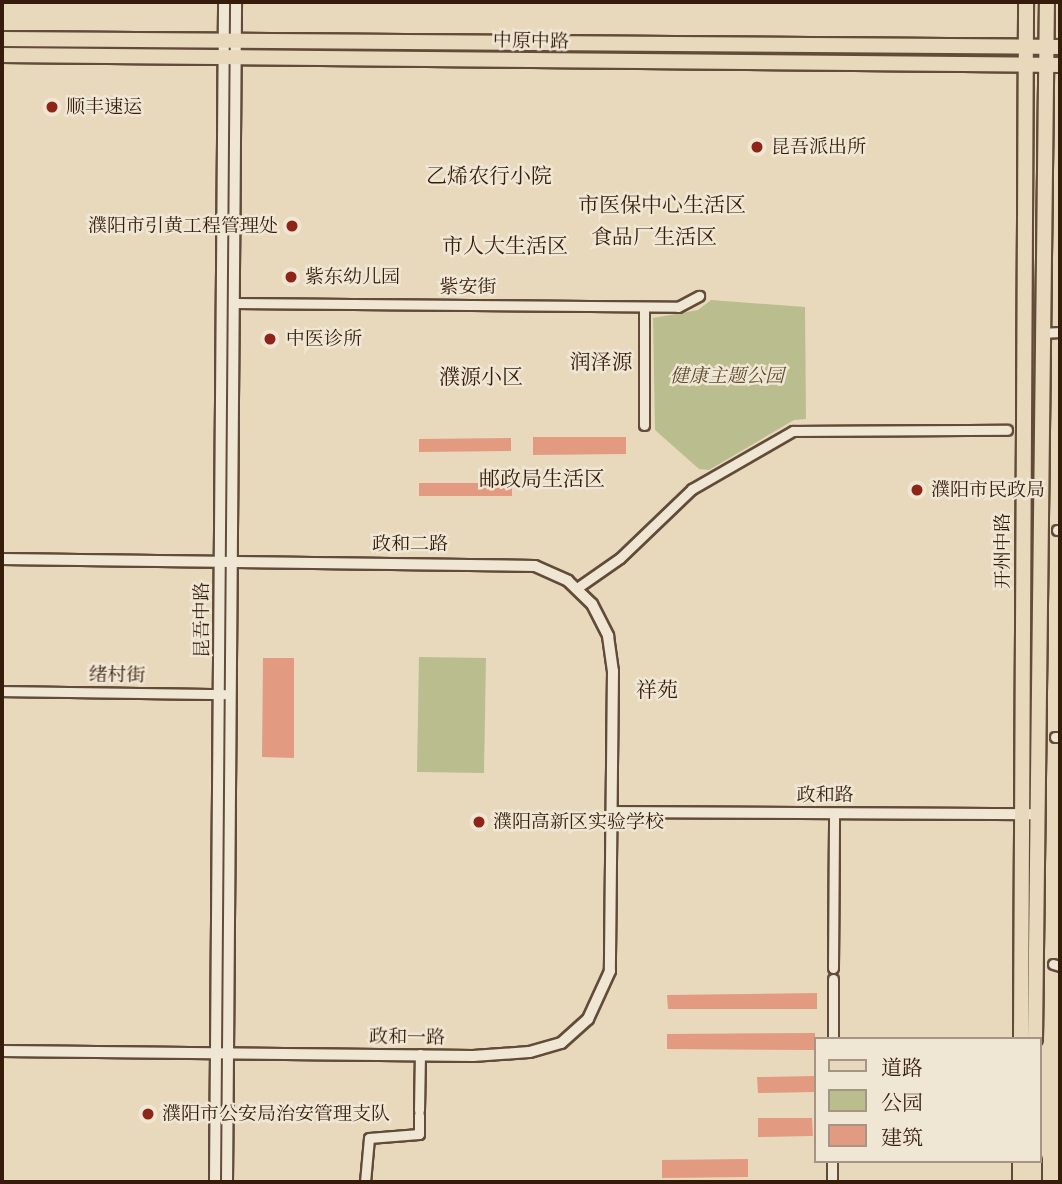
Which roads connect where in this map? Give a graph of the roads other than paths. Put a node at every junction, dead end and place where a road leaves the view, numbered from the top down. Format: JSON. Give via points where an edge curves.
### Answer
{"nodes":[{"id":1,"x":225,"y":2,"type":"edge"},
{"id":2,"x":236,"y":2,"type":"edge"},
{"id":3,"x":1026,"y":2,"type":"edge"},
{"id":4,"x":1046,"y":2,"type":"edge"},
{"id":5,"x":2,"y":39,"type":"edge"},
{"id":6,"x":230,"y":41,"type":"junction"},
{"id":7,"x":1025,"y":47,"type":"junction"},
{"id":8,"x":1053,"y":47,"type":"edge"},
{"id":9,"x":2,"y":55,"type":"edge"},
{"id":10,"x":230,"y":57,"type":"junction"},
{"id":11,"x":1026,"y":64,"type":"junction"},
{"id":12,"x":1053,"y":64,"type":"edge"},
{"id":13,"x":699,"y":296,"type":"dead end"},
{"id":14,"x":234,"y":303,"type":"junction"},
{"id":15,"x":644,"y":307,"type":"junction"},
{"id":16,"x":1060,"y":332,"type":"edge"},
{"id":17,"x":1041,"y":333,"type":"junction"},
{"id":18,"x":644,"y":425,"type":"dead end"},
{"id":19,"x":1007,"y":430,"type":"dead end"},
{"id":20,"x":2,"y":559,"type":"edge"},
{"id":21,"x":226,"y":560,"type":"junction"},
{"id":22,"x":577,"y":589,"type":"junction"},
{"id":23,"x":2,"y":691,"type":"edge"},
{"id":24,"x":225,"y":694,"type":"junction"},
{"id":25,"x":614,"y":812,"type":"junction"},
{"id":26,"x":834,"y":813,"type":"junction"},
{"id":27,"x":1029,"y":814,"type":"junction"},
{"id":28,"x":833,"y":968,"type":"dead end"},
{"id":29,"x":833,"y":979,"type":"dead end"},
{"id":30,"x":833,"y":1037,"type":"edge"},
{"id":31,"x":1021,"y":1037,"type":"edge"},
{"id":32,"x":1035,"y":1037,"type":"edge"},
{"id":33,"x":2,"y":1051,"type":"edge"},
{"id":34,"x":222,"y":1051,"type":"junction"},
{"id":35,"x":420,"y":1054,"type":"junction"},
{"id":36,"x":832,"y":1163,"type":"edge"},
{"id":37,"x":1020,"y":1163,"type":"edge"},
{"id":38,"x":1034,"y":1163,"type":"edge"},
{"id":39,"x":215,"y":1182,"type":"edge"},
{"id":40,"x":227,"y":1182,"type":"edge"},
{"id":41,"x":365,"y":1182,"type":"edge"},
{"id":42,"x":832,"y":1182,"type":"edge"},
{"id":43,"x":1020,"y":1182,"type":"edge"},
{"id":44,"x":1034,"y":1182,"type":"edge"}],
"edges":[{"from":1,"to":6,"type":"street"},
{"from":2,"to":6,"type":"street"},
{"from":3,"to":7,"type":"main road","name":"开州中路"},
{"from":4,"to":8,"type":"main road","name":"开州中路"},
{"from":5,"to":6,"type":"main road","name":"中原中路"},
{"from":6,"to":7,"type":"main road","name":"中原中路"},
{"from":6,"to":10,"type":"street"},
{"from":7,"to":8,"type":"main road","name":"中原中路"},
{"from":7,"to":11,"type":"main road","name":"开州中路"},
{"from":8,"to":12,"type":"main road","name":"开州中路"},
{"from":9,"to":10,"type":"main road","name":"中原中路"},
{"from":10,"to":11,"type":"main road","name":"中原中路"},
{"from":10,"to":14,"type":"street","name":"昆吾中路"},
{"from":10,"to":21,"type":"street","name":"昆吾中路"},
{"from":11,"to":12,"type":"main road","name":"中原中路"},
{"from":11,"to":27,"type":"main road","name":"开州中路"},
{"from":12,"to":17,"type":"main road","name":"开州中路"},
{"from":13,"to":15,"type":"street","name":"紫安街","via":[[678,307]]},
{"from":14,"to":15,"type":"street","name":"紫安街"},
{"from":14,"to":21,"type":"street","name":"昆吾中路"},
{"from":15,"to":18,"type":"street"},
{"from":16,"to":17,"type":"street"},
{"from":17,"to":27,"type":"main road","name":"开州中路"},
{"from":19,"to":22,"type":"street","via":[[793,430],[692,489],[620,558]]},
{"from":20,"to":21,"type":"street","name":"政和二路"},
{"from":21,"to":22,"type":"street","name":"政和二路","via":[[509,562],[553,572]]},
{"from":21,"to":24,"type":"street","name":"昆吾中路"},
{"from":22,"to":25,"type":"street","name":"政和二路","via":[[603,624],[612,655]]},
{"from":23,"to":24,"type":"street","name":"绪村街"},
{"from":24,"to":34,"type":"street","name":"昆吾中路"},
{"from":25,"to":26,"type":"street","name":"政和路"},
{"from":25,"to":35,"type":"street","name":"政和一路","via":[[610,971],[589,1019],[544,1050]]},
{"from":26,"to":27,"type":"street","name":"政和路"},
{"from":26,"to":28,"type":"street"},
{"from":27,"to":31,"type":"main road","name":"开州中路"},
{"from":27,"to":32,"type":"main road","name":"开州中路"},
{"from":29,"to":30,"type":"street"},
{"from":33,"to":34,"type":"street","name":"政和一路"},
{"from":34,"to":35,"type":"street","name":"政和一路"},
{"from":34,"to":39,"type":"street","name":"昆吾中路"},
{"from":34,"to":40,"type":"street","name":"昆吾中路"},
{"from":35,"to":41,"type":"street","via":[[419,1134],[369,1138]]},
{"from":36,"to":42,"type":"street"},
{"from":37,"to":43,"type":"main road"},
{"from":38,"to":44,"type":"main road"}]}
